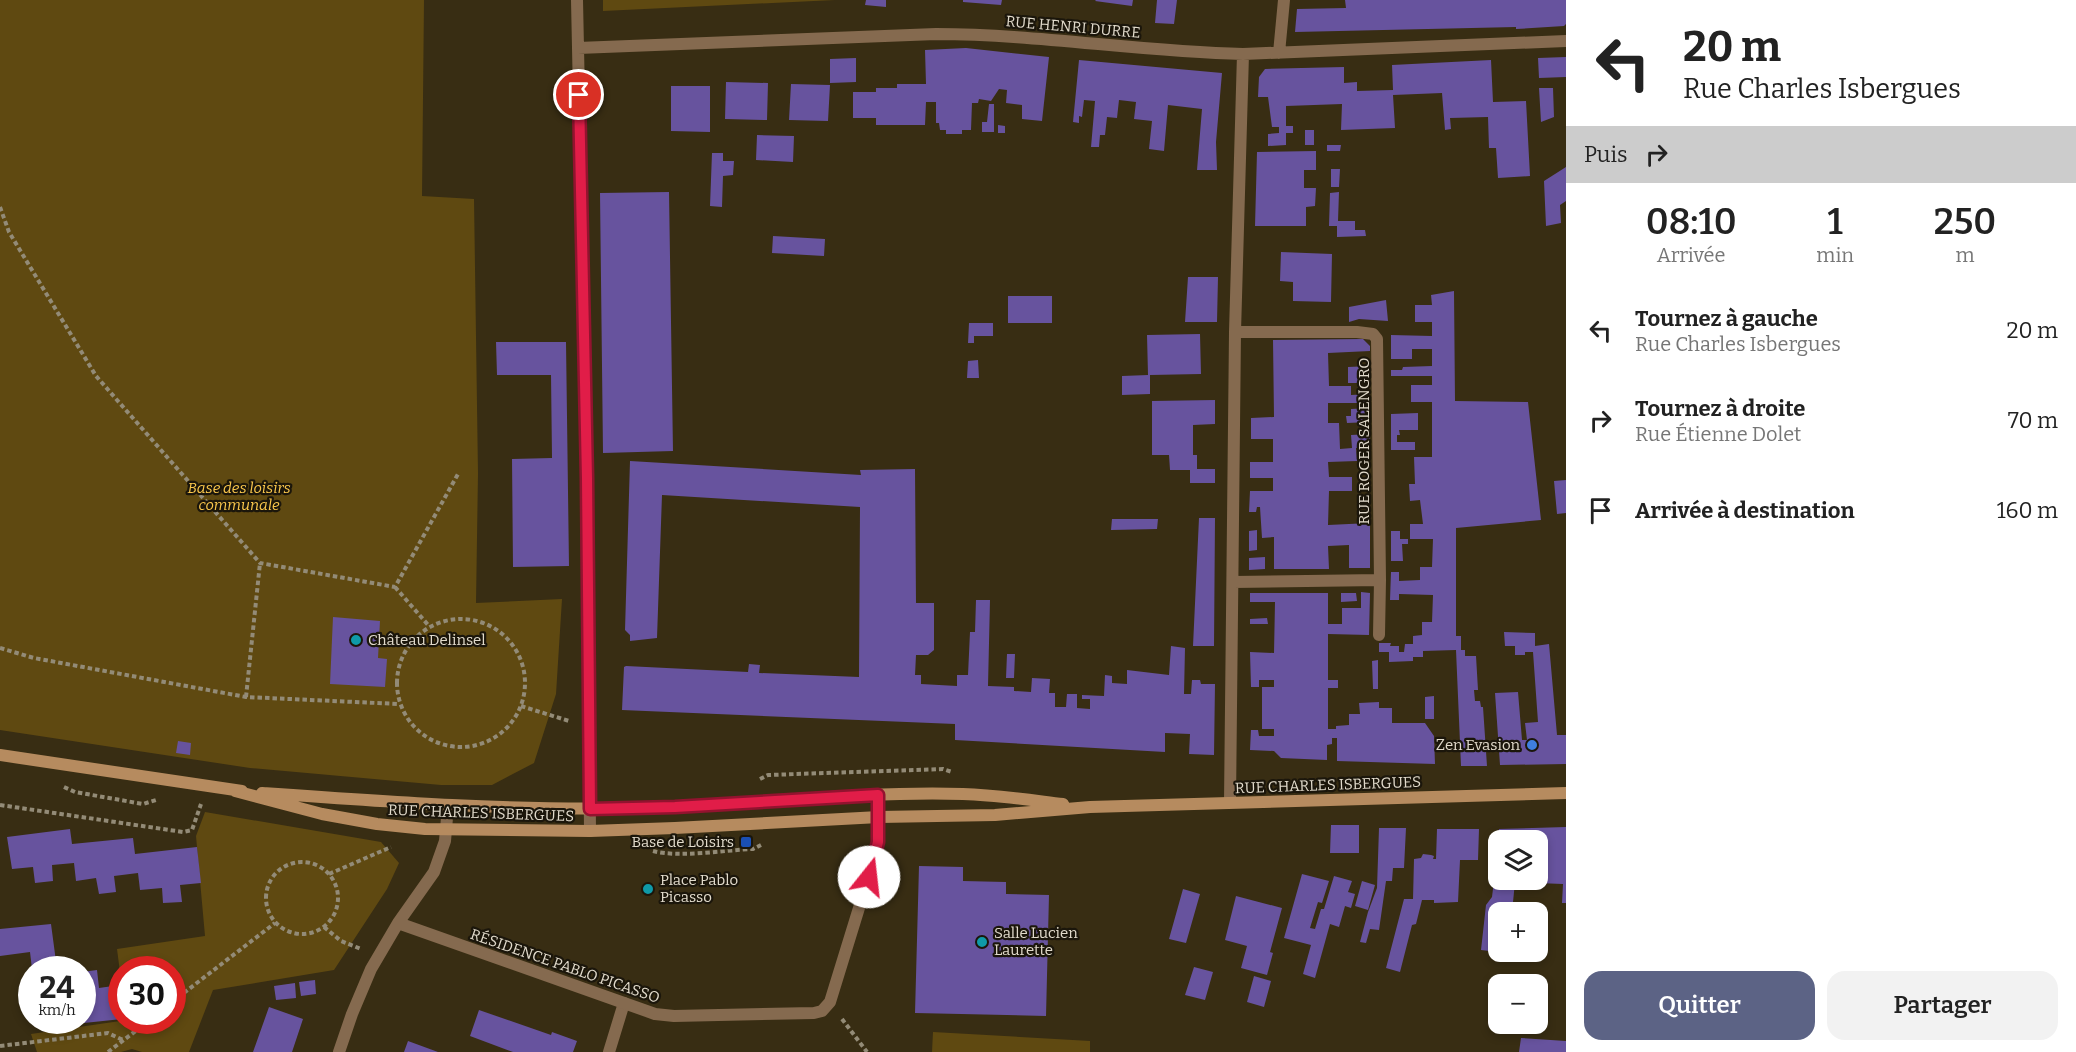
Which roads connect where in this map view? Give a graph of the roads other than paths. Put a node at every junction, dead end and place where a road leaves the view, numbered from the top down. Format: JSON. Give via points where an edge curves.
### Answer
{"nodes":[{"id":1,"x":577,"y":0,"type":"edge"},
{"id":2,"x":1284,"y":0,"type":"edge"},
{"id":3,"x":1566,"y":42,"type":"edge"},
{"id":4,"x":578,"y":48,"type":"junction"},
{"id":5,"x":1279,"y":53,"type":"junction"},
{"id":6,"x":1243,"y":54,"type":"junction"},
{"id":7,"x":1234,"y":332,"type":"junction"},
{"id":8,"x":1380,"y":580,"type":"junction"},
{"id":9,"x":1233,"y":582,"type":"junction"},
{"id":10,"x":1379,"y":635,"type":"dead end"},
{"id":11,"x":0,"y":755,"type":"edge"},
{"id":12,"x":235,"y":791,"type":"junction"},
{"id":13,"x":1566,"y":793,"type":"edge"},
{"id":14,"x":878,"y":795,"type":"junction"},
{"id":15,"x":1230,"y":802,"type":"junction"},
{"id":16,"x":448,"y":806,"type":"junction"},
{"id":17,"x":1090,"y":807,"type":"junction"},
{"id":18,"x":590,"y":809,"type":"junction"},
{"id":19,"x":879,"y":817,"type":"junction"},
{"id":20,"x":447,"y":829,"type":"junction"},
{"id":21,"x":590,"y":831,"type":"junction"},
{"id":22,"x":398,"y":923,"type":"junction"},
{"id":23,"x":624,"y":1003,"type":"junction"},
{"id":24,"x":339,"y":1052,"type":"edge"},
{"id":25,"x":609,"y":1052,"type":"edge"}],
"edges":[{"from":1,"to":4,"type":"street"},
{"from":2,"to":5,"type":"street"},
{"from":3,"to":5,"type":"street","name":"RUE HENRI DURRE"},
{"from":4,"to":6,"type":"street","name":"RUE HENRI DURRE","via":[[964,34]]},
{"from":4,"to":18,"type":"street"},
{"from":5,"to":6,"type":"street","name":"RUE HENRI DURRE"},
{"from":6,"to":7,"type":"street"},
{"from":7,"to":8,"type":"street","name":"RUE ROGER SALENGRO","via":[[1357,332],[1373,334],[1377,339]]},
{"from":7,"to":9,"type":"street"},
{"from":8,"to":9,"type":"street"},
{"from":8,"to":10,"type":"street","name":"RUE ROGER SALENGRO"},
{"from":9,"to":15,"type":"street"},
{"from":11,"to":12,"type":"main road","name":"RUE CHARLES ISBERGUES"},
{"from":12,"to":16,"type":"main road","name":"RUE CHARLES ISBERGUES"},
{"from":12,"to":20,"type":"main road","name":"RUE CHARLES ISBERGUES","via":[[348,819]]},
{"from":13,"to":15,"type":"main road","name":"RUE CHARLES ISBERGUES"},
{"from":14,"to":17,"type":"main road","name":"RUE CHARLES ISBERGUES","via":[[989,795]]},
{"from":14,"to":18,"type":"main road","name":"RUE CHARLES ISBERGUES"},
{"from":14,"to":19,"type":"street"},
{"from":15,"to":17,"type":"main road","name":"RUE CHARLES ISBERGUES"},
{"from":16,"to":18,"type":"main road","name":"RUE CHARLES ISBERGUES"},
{"from":16,"to":20,"type":"street"},
{"from":17,"to":19,"type":"main road","name":"RUE CHARLES ISBERGUES","via":[[995,815]]},
{"from":18,"to":21,"type":"street"},
{"from":19,"to":21,"type":"main road","name":"RUE CHARLES ISBERGUES"},
{"from":19,"to":23,"type":"street","name":"RÉSIDENCE PABLO PICASSO","via":[[875,856],[830,1002],[822,1011],[674,1016]]},
{"from":20,"to":21,"type":"main road","name":"RUE CHARLES ISBERGUES"},
{"from":20,"to":22,"type":"street","via":[[434,873]]},
{"from":22,"to":23,"type":"street","name":"RÉSIDENCE PABLO PICASSO"},
{"from":22,"to":24,"type":"street","via":[[360,993]]},
{"from":23,"to":25,"type":"street"}]}
